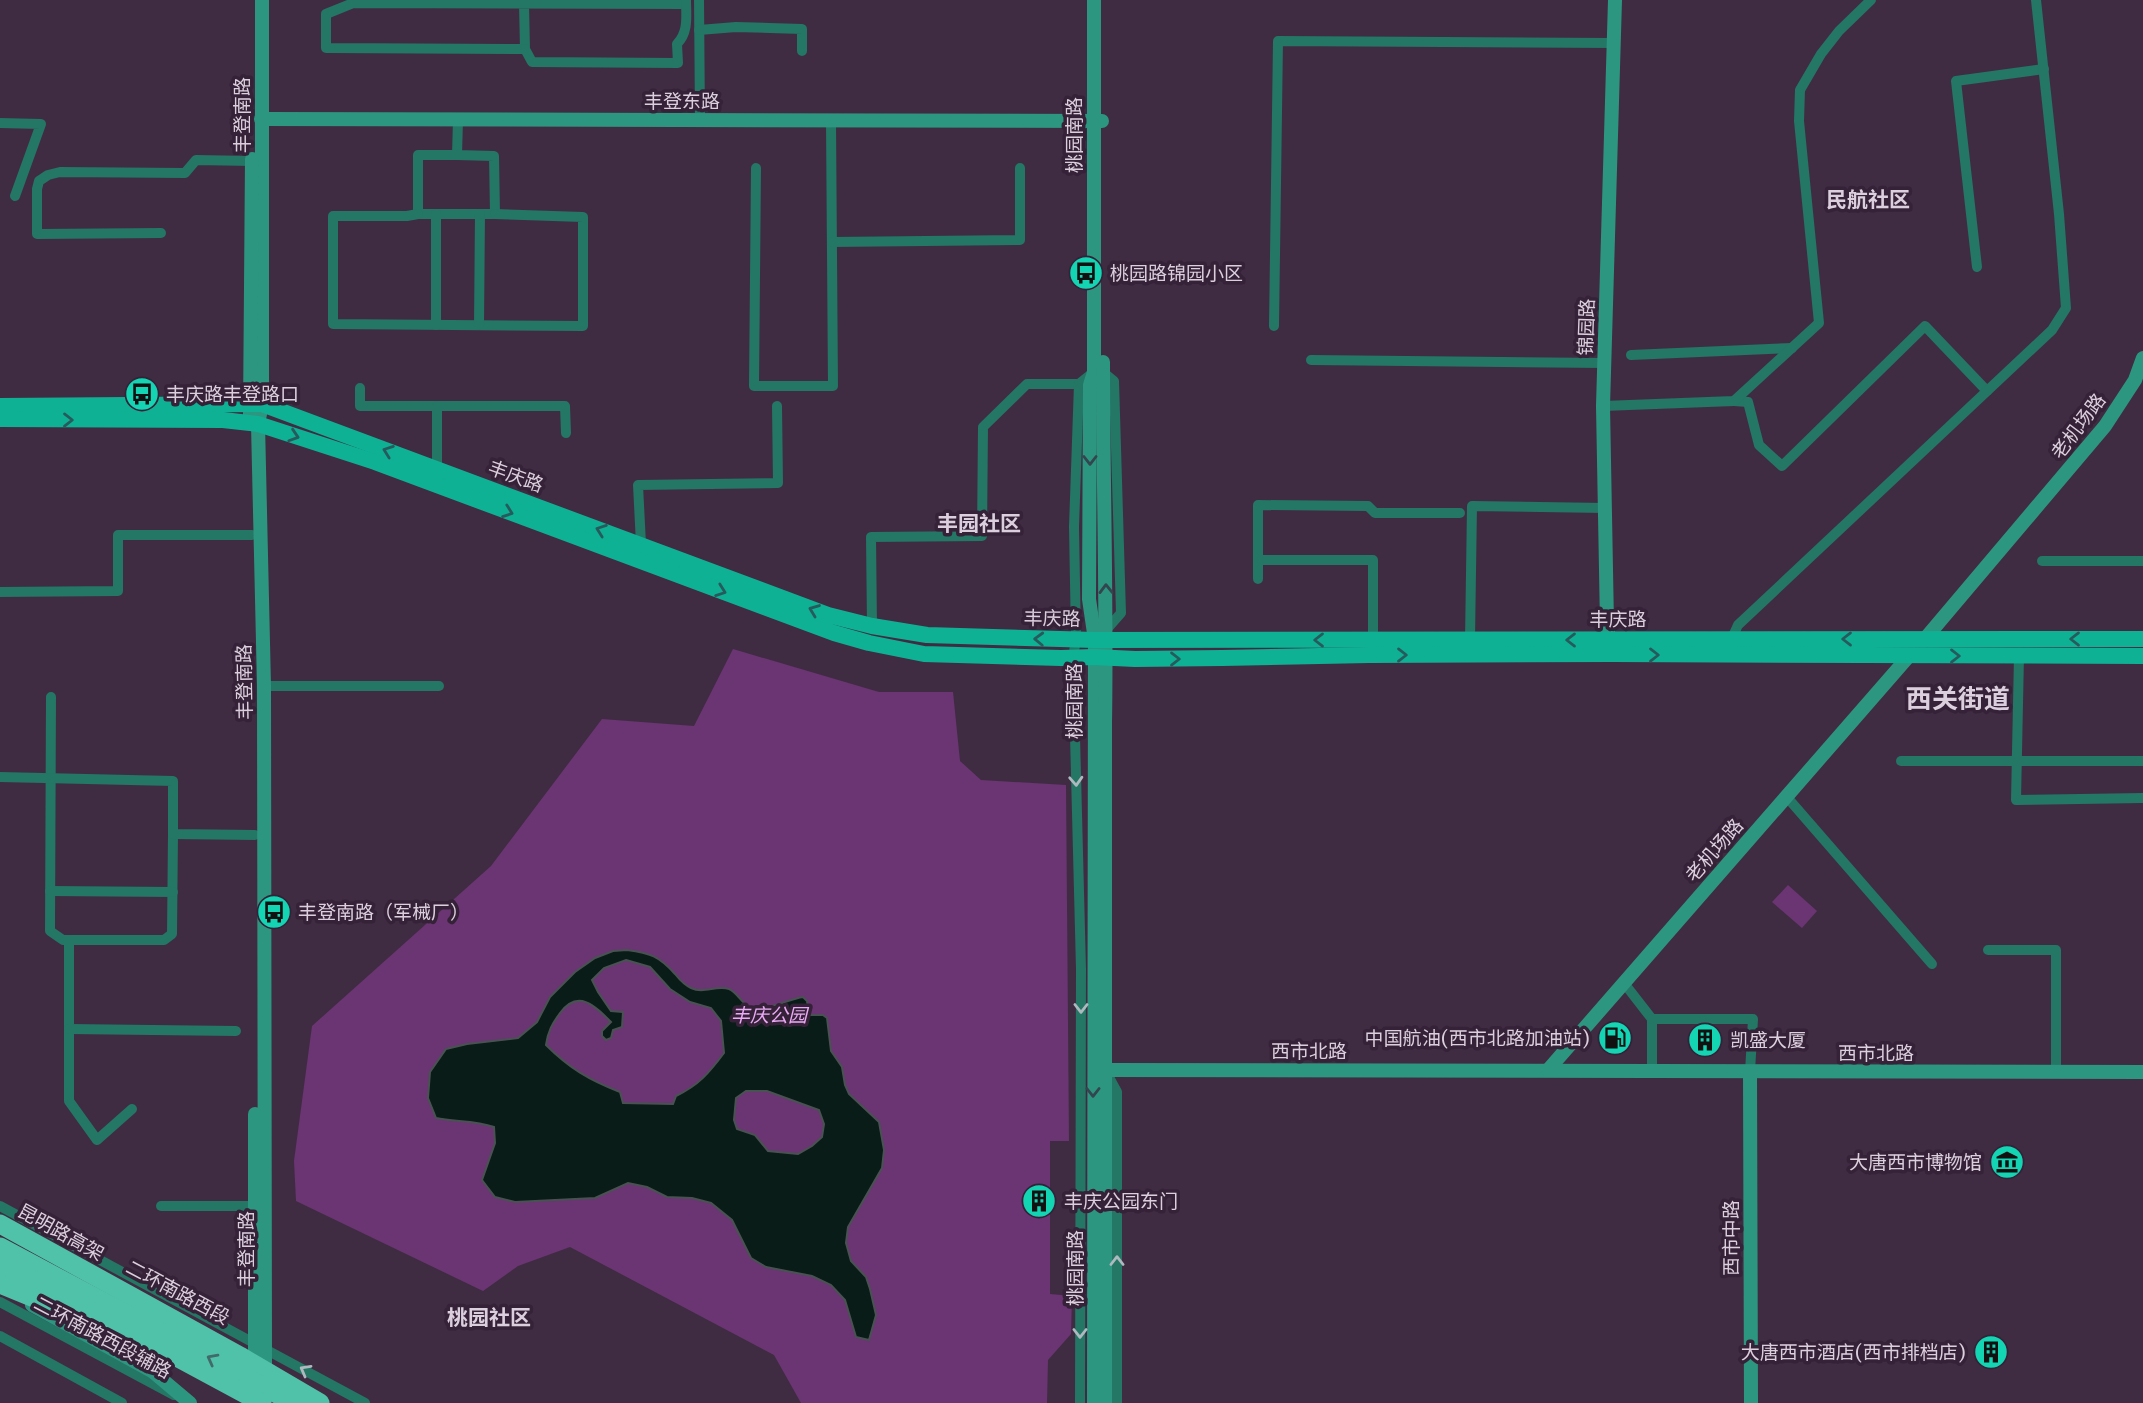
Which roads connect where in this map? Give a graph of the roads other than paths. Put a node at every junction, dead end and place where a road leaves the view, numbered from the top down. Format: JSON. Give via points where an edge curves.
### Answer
{"nodes":[{"id":1,"x":253,"y":0,"type":"edge"},
{"id":2,"x":262,"y":0,"type":"edge"},
{"id":3,"x":699,"y":0,"type":"edge"},
{"id":4,"x":1094,"y":0,"type":"edge"},
{"id":5,"x":1103,"y":0,"type":"edge"},
{"id":6,"x":1615,"y":0,"type":"edge"},
{"id":7,"x":1871,"y":0,"type":"edge"},
{"id":8,"x":2036,"y":0,"type":"edge"},
{"id":9,"x":502,"y":2,"type":"edge"},
{"id":10,"x":686,"y":2,"type":"edge"},
{"id":11,"x":524,"y":4,"type":"junction"},
{"id":12,"x":699,"y":30,"type":"junction"},
{"id":13,"x":1613,"y":43,"type":"junction"},
{"id":14,"x":525,"y":49,"type":"junction"},
{"id":15,"x":802,"y":51,"type":"dead end"},
{"id":16,"x":2043,"y":69,"type":"junction"},
{"id":17,"x":261,"y":119,"type":"junction"},
{"id":18,"x":458,"y":120,"type":"junction"},
{"id":19,"x":700,"y":120,"type":"junction"},
{"id":20,"x":1098,"y":121,"type":"junction"},
{"id":21,"x":831,"y":122,"type":"junction"},
{"id":22,"x":0,"y":123,"type":"edge"},
{"id":23,"x":457,"y":155,"type":"junction"},
{"id":24,"x":252,"y":161,"type":"junction"},
{"id":25,"x":755,"y":168,"type":"dead end"},
{"id":26,"x":1020,"y":168,"type":"dead end"},
{"id":27,"x":15,"y":196,"type":"dead end"},
{"id":28,"x":418,"y":214,"type":"junction"},
{"id":29,"x":436,"y":214,"type":"junction"},
{"id":30,"x":480,"y":214,"type":"junction"},
{"id":31,"x":495,"y":214,"type":"junction"},
{"id":32,"x":161,"y":233,"type":"dead end"},
{"id":33,"x":832,"y":242,"type":"junction"},
{"id":34,"x":1978,"y":267,"type":"dead end"},
{"id":35,"x":436,"y":325,"type":"junction"},
{"id":36,"x":479,"y":325,"type":"junction"},
{"id":37,"x":1274,"y":326,"type":"dead end"},
{"id":38,"x":1792,"y":348,"type":"junction"},
{"id":39,"x":1631,"y":355,"type":"dead end"},
{"id":40,"x":2143,"y":358,"type":"edge"},
{"id":41,"x":1311,"y":360,"type":"dead end"},
{"id":42,"x":1604,"y":363,"type":"junction"},
{"id":43,"x":1099,"y":372,"type":"junction"},
{"id":44,"x":1079,"y":384,"type":"junction"},
{"id":45,"x":360,"y":388,"type":"dead end"},
{"id":46,"x":1987,"y":391,"type":"junction"},
{"id":47,"x":1734,"y":401,"type":"junction"},
{"id":48,"x":256,"y":404,"type":"junction"},
{"id":49,"x":0,"y":405,"type":"edge"},
{"id":50,"x":437,"y":406,"type":"junction"},
{"id":51,"x":777,"y":406,"type":"dead end"},
{"id":52,"x":1603,"y":406,"type":"junction"},
{"id":53,"x":0,"y":419,"type":"edge"},
{"id":54,"x":254,"y":424,"type":"junction"},
{"id":55,"x":566,"y":433,"type":"dead end"},
{"id":56,"x":437,"y":469,"type":"junction"},
{"id":57,"x":1605,"y":508,"type":"junction"},
{"id":58,"x":1460,"y":513,"type":"dead end"},
{"id":59,"x":253,"y":535,"type":"junction"},
{"id":60,"x":641,"y":544,"type":"junction"},
{"id":61,"x":1258,"y":560,"type":"junction"},
{"id":62,"x":2042,"y":561,"type":"dead end"},
{"id":63,"x":2143,"y":561,"type":"edge"},
{"id":64,"x":1258,"y":579,"type":"dead end"},
{"id":65,"x":0,"y":592,"type":"edge"},
{"id":66,"x":872,"y":626,"type":"junction"},
{"id":67,"x":1103,"y":636,"type":"junction"},
{"id":68,"x":1732,"y":638,"type":"junction"},
{"id":69,"x":1076,"y":639,"type":"junction"},
{"id":70,"x":2143,"y":639,"type":"edge"},
{"id":71,"x":1373,"y":640,"type":"junction"},
{"id":72,"x":1470,"y":640,"type":"junction"},
{"id":73,"x":1924,"y":640,"type":"junction"},
{"id":74,"x":1610,"y":647,"type":"junction"},
{"id":75,"x":1909,"y":656,"type":"junction"},
{"id":76,"x":2019,"y":656,"type":"junction"},
{"id":77,"x":2143,"y":656,"type":"edge"},
{"id":78,"x":1100,"y":657,"type":"junction"},
{"id":79,"x":1073,"y":658,"type":"junction"},
{"id":80,"x":264,"y":686,"type":"junction"},
{"id":81,"x":439,"y":686,"type":"dead end"},
{"id":82,"x":51,"y":697,"type":"dead end"},
{"id":83,"x":1901,"y":761,"type":"dead end"},
{"id":84,"x":2017,"y":761,"type":"junction"},
{"id":85,"x":2143,"y":761,"type":"edge"},
{"id":86,"x":0,"y":777,"type":"edge"},
{"id":87,"x":50,"y":779,"type":"junction"},
{"id":88,"x":1786,"y":796,"type":"junction"},
{"id":89,"x":2143,"y":798,"type":"edge"},
{"id":90,"x":173,"y":834,"type":"junction"},
{"id":91,"x":255,"y":835,"type":"junction"},
{"id":92,"x":50,"y":891,"type":"junction"},
{"id":93,"x":173,"y":892,"type":"junction"},
{"id":94,"x":69,"y":940,"type":"junction"},
{"id":95,"x":1988,"y":950,"type":"dead end"},
{"id":96,"x":1932,"y":964,"type":"dead end"},
{"id":97,"x":1623,"y":983,"type":"junction"},
{"id":98,"x":1652,"y":1019,"type":"junction"},
{"id":99,"x":69,"y":1029,"type":"junction"},
{"id":100,"x":236,"y":1031,"type":"dead end"},
{"id":101,"x":1105,"y":1070,"type":"junction"},
{"id":102,"x":1548,"y":1070,"type":"junction"},
{"id":103,"x":1652,"y":1071,"type":"junction"},
{"id":104,"x":1750,"y":1072,"type":"junction"},
{"id":105,"x":2056,"y":1072,"type":"junction"},
{"id":106,"x":2143,"y":1072,"type":"edge"},
{"id":107,"x":132,"y":1109,"type":"dead end"},
{"id":108,"x":0,"y":1206,"type":"edge"},
{"id":109,"x":161,"y":1206,"type":"dead end"},
{"id":110,"x":255,"y":1206,"type":"junction"},
{"id":111,"x":0,"y":1224,"type":"edge"},
{"id":112,"x":0,"y":1247,"type":"edge"},
{"id":113,"x":0,"y":1265,"type":"edge"},
{"id":114,"x":0,"y":1276,"type":"edge"},
{"id":115,"x":43,"y":1277,"type":"junction"},
{"id":116,"x":0,"y":1286,"type":"edge"},
{"id":117,"x":0,"y":1303,"type":"edge"},
{"id":118,"x":56,"y":1307,"type":"junction"},
{"id":119,"x":0,"y":1336,"type":"edge"},
{"id":120,"x":260,"y":1354,"type":"junction"},
{"id":121,"x":122,"y":1403,"type":"edge"},
{"id":122,"x":189,"y":1403,"type":"edge"},
{"id":123,"x":232,"y":1403,"type":"edge"},
{"id":124,"x":262,"y":1403,"type":"edge"},
{"id":125,"x":294,"y":1403,"type":"edge"},
{"id":126,"x":320,"y":1403,"type":"edge"},
{"id":127,"x":333,"y":1403,"type":"edge"},
{"id":128,"x":365,"y":1403,"type":"edge"},
{"id":129,"x":1080,"y":1403,"type":"edge"},
{"id":130,"x":1094,"y":1403,"type":"edge"},
{"id":131,"x":1105,"y":1403,"type":"edge"},
{"id":132,"x":1117,"y":1403,"type":"edge"},
{"id":133,"x":1751,"y":1403,"type":"edge"}],
"edges":[{"from":1,"to":24,"type":"street","name":"丰登南路"},
{"from":2,"to":17,"type":"street","name":"丰登南路"},
{"from":3,"to":12,"type":"street"},
{"from":4,"to":20,"type":"street","name":"桃园南路"},
{"from":5,"to":20,"type":"street","name":"桃园南路"},
{"from":6,"to":13,"type":"street","name":"锦园路"},
{"from":7,"to":38,"type":"street","via":[[1839,31],[1800,90],[1799,121],[1819,323]]},
{"from":8,"to":16,"type":"street"},
{"from":9,"to":11,"type":"street"},
{"from":9,"to":14,"type":"street","via":[[353,3],[326,14],[326,48]]},
{"from":10,"to":11,"type":"street"},
{"from":10,"to":14,"type":"street","via":[[686,30],[677,44],[678,63],[532,62]]},
{"from":11,"to":14,"type":"street"},
{"from":12,"to":15,"type":"street","via":[[802,29]]},
{"from":12,"to":19,"type":"street"},
{"from":13,"to":37,"type":"street","via":[[1278,41]]},
{"from":13,"to":42,"type":"street","name":"锦园路"},
{"from":16,"to":34,"type":"street","via":[[1956,80]]},
{"from":16,"to":46,"type":"street","via":[[2066,308],[2052,330]]},
{"from":17,"to":18,"type":"street","name":"丰登东路"},
{"from":17,"to":48,"type":"street","name":"丰登南路"},
{"from":18,"to":19,"type":"street","name":"丰登东路"},
{"from":18,"to":23,"type":"street"},
{"from":19,"to":21,"type":"street","name":"丰登东路"},
{"from":20,"to":21,"type":"street","name":"丰登东路"},
{"from":20,"to":43,"type":"street","name":"桃园南路"},
{"from":21,"to":33,"type":"street"},
{"from":22,"to":27,"type":"street","via":[[41,124]]},
{"from":23,"to":28,"type":"street","via":[[418,155]]},
{"from":23,"to":31,"type":"street","via":[[494,156]]},
{"from":24,"to":32,"type":"street","via":[[196,160],[185,173],[60,172],[39,181],[37,234]]},
{"from":24,"to":48,"type":"street","name":"丰登南路"},
{"from":25,"to":33,"type":"street","via":[[754,386],[833,386]]},
{"from":26,"to":33,"type":"street","via":[[1020,240]]},
{"from":28,"to":29,"type":"street"},
{"from":28,"to":35,"type":"street","via":[[332,216],[333,324]]},
{"from":29,"to":30,"type":"street"},
{"from":29,"to":35,"type":"street"},
{"from":30,"to":31,"type":"street"},
{"from":30,"to":36,"type":"street"},
{"from":31,"to":36,"type":"street","via":[[583,217],[583,326]]},
{"from":35,"to":36,"type":"street"},
{"from":38,"to":39,"type":"street"},
{"from":38,"to":47,"type":"street"},
{"from":40,"to":73,"type":"street","name":"老机场路","via":[[2135,380],[2105,426]]},
{"from":41,"to":42,"type":"street"},
{"from":42,"to":52,"type":"street","name":"锦园路"},
{"from":43,"to":44,"type":"street"},
{"from":43,"to":67,"type":"street","name":"桃园南路","via":[[1090,385],[1088,599]]},
{"from":67,"to":43,"type":"street","one_way":true,"via":[[1121,612],[1114,381]]},
{"from":44,"to":66,"type":"street","via":[[1027,384],[983,428],[982,536],[871,537]]},
{"from":44,"to":69,"type":"street"},
{"from":45,"to":50,"type":"street","via":[[360,406]]},
{"from":46,"to":47,"type":"street","via":[[1925,326],[1782,466],[1759,445],[1748,402]]},
{"from":46,"to":68,"type":"street","via":[[1738,625]]},
{"from":47,"to":52,"type":"street"},
{"from":48,"to":49,"type":"main road","name":"丰庆路"},
{"from":48,"to":54,"type":"street","name":"丰登南路"},
{"from":56,"to":48,"type":"main road","name":"丰庆路","one_way":true},
{"from":50,"to":55,"type":"street","via":[[565,405]]},
{"from":50,"to":56,"type":"street"},
{"from":51,"to":60,"type":"street","via":[[778,484],[638,485]]},
{"from":52,"to":57,"type":"street","name":"锦园路"},
{"from":53,"to":54,"type":"main road","name":"丰庆路","one_way":true},
{"from":54,"to":59,"type":"street","name":"丰登南路"},
{"from":54,"to":79,"type":"main road","name":"丰庆路","one_way":true,"via":[[375,462],[869,643],[925,653]]},
{"from":54,"to":80,"type":"street","name":"丰登南路"},
{"from":60,"to":56,"type":"main road","name":"丰庆路","one_way":true},
{"from":57,"to":72,"type":"street","via":[[1472,506]]},
{"from":57,"to":74,"type":"street","name":"锦园路"},
{"from":58,"to":61,"type":"street","via":[[1258,505]]},
{"from":59,"to":65,"type":"street","via":[[118,535],[118,591]]},
{"from":59,"to":91,"type":"street","name":"丰登南路"},
{"from":66,"to":60,"type":"main road","name":"丰庆路","one_way":true,"via":[[828,615]]},
{"from":61,"to":64,"type":"street"},
{"from":61,"to":71,"type":"street","via":[[1373,560]]},
{"from":62,"to":63,"type":"street"},
{"from":69,"to":66,"type":"main road","name":"丰庆路","one_way":true,"via":[[927,635]]},
{"from":67,"to":69,"type":"main road","name":"丰庆路"},
{"from":71,"to":67,"type":"main road","name":"丰庆路","one_way":true},
{"from":67,"to":78,"type":"street","name":"桃园南路"},
{"from":73,"to":68,"type":"main road","name":"丰庆路","one_way":true},
{"from":68,"to":74,"type":"main road","name":"丰庆路"},
{"from":69,"to":79,"type":"street"},
{"from":70,"to":73,"type":"main road","name":"丰庆路","one_way":true},
{"from":71,"to":72,"type":"main road","name":"丰庆路"},
{"from":74,"to":72,"type":"main road","name":"丰庆路","one_way":true},
{"from":74,"to":75,"type":"main road","name":"丰庆路","one_way":true},
{"from":78,"to":74,"type":"main road","name":"丰庆路","one_way":true,"via":[[1210,659]]},
{"from":75,"to":76,"type":"main road","name":"丰庆路","one_way":true},
{"from":75,"to":88,"type":"street","name":"老机场路"},
{"from":76,"to":77,"type":"main road","name":"丰庆路"},
{"from":76,"to":84,"type":"street"},
{"from":78,"to":79,"type":"main road","name":"丰庆路"},
{"from":78,"to":101,"type":"street","name":"桃园南路","via":[[1105,723]]},
{"from":78,"to":130,"type":"street","name":"桃园南路","one_way":true},
{"from":79,"to":129,"type":"street","one_way":true,"via":[[1081,969]]},
{"from":80,"to":81,"type":"street"},
{"from":80,"to":120,"type":"street","name":"丰登南路"},
{"from":82,"to":87,"type":"street"},
{"from":83,"to":84,"type":"street"},
{"from":84,"to":85,"type":"street"},
{"from":84,"to":89,"type":"street","via":[[2016,800]]},
{"from":86,"to":87,"type":"street"},
{"from":87,"to":90,"type":"street","via":[[173,781]]},
{"from":87,"to":92,"type":"street"},
{"from":88,"to":96,"type":"street"},
{"from":88,"to":97,"type":"street","name":"老机场路"},
{"from":90,"to":91,"type":"street"},
{"from":90,"to":93,"type":"street"},
{"from":91,"to":110,"type":"street","name":"丰登南路"},
{"from":92,"to":93,"type":"street"},
{"from":92,"to":94,"type":"street","via":[[50,931]]},
{"from":93,"to":94,"type":"street","via":[[172,934],[164,940]]},
{"from":94,"to":99,"type":"street"},
{"from":95,"to":105,"type":"street","via":[[2056,950]]},
{"from":97,"to":98,"type":"street"},
{"from":97,"to":102,"type":"street","name":"老机场路"},
{"from":98,"to":103,"type":"street"},
{"from":98,"to":104,"type":"street","via":[[1753,1019]]},
{"from":99,"to":100,"type":"street"},
{"from":99,"to":107,"type":"street","via":[[69,1101],[97,1140]]},
{"from":101,"to":102,"type":"street","name":"西市北路"},
{"from":101,"to":131,"type":"street","name":"桃园南路"},
{"from":132,"to":101,"type":"street","one_way":true,"via":[[1117,1092]]},
{"from":102,"to":103,"type":"street","name":"西市北路"},
{"from":103,"to":104,"type":"street","name":"西市北路"},
{"from":104,"to":105,"type":"street","name":"西市北路"},
{"from":104,"to":133,"type":"street","name":"西市中路"},
{"from":105,"to":106,"type":"street","name":"西市北路"},
{"from":108,"to":120,"type":"street"},
{"from":109,"to":110,"type":"street"},
{"from":110,"to":120,"type":"street","name":"丰登南路"},
{"from":111,"to":120,"type":"street","name":"二环南路西段"},
{"from":111,"to":126,"type":"highway","name":"昆明路高架"},
{"from":112,"to":115,"type":"highway"},
{"from":113,"to":115,"type":"highway"},
{"from":114,"to":118,"type":"highway"},
{"from":115,"to":124,"type":"highway"},
{"from":125,"to":115,"type":"highway","one_way":true},
{"from":116,"to":118,"type":"highway"},
{"from":116,"to":122,"type":"street","via":[[152,1371]]},
{"from":117,"to":122,"type":"street","name":"二环南路西段辅路"},
{"from":118,"to":123,"type":"highway"},
{"from":119,"to":121,"type":"street"},
{"from":120,"to":127,"type":"street","name":"二环南路西段"},
{"from":128,"to":120,"type":"street","one_way":true}]}
